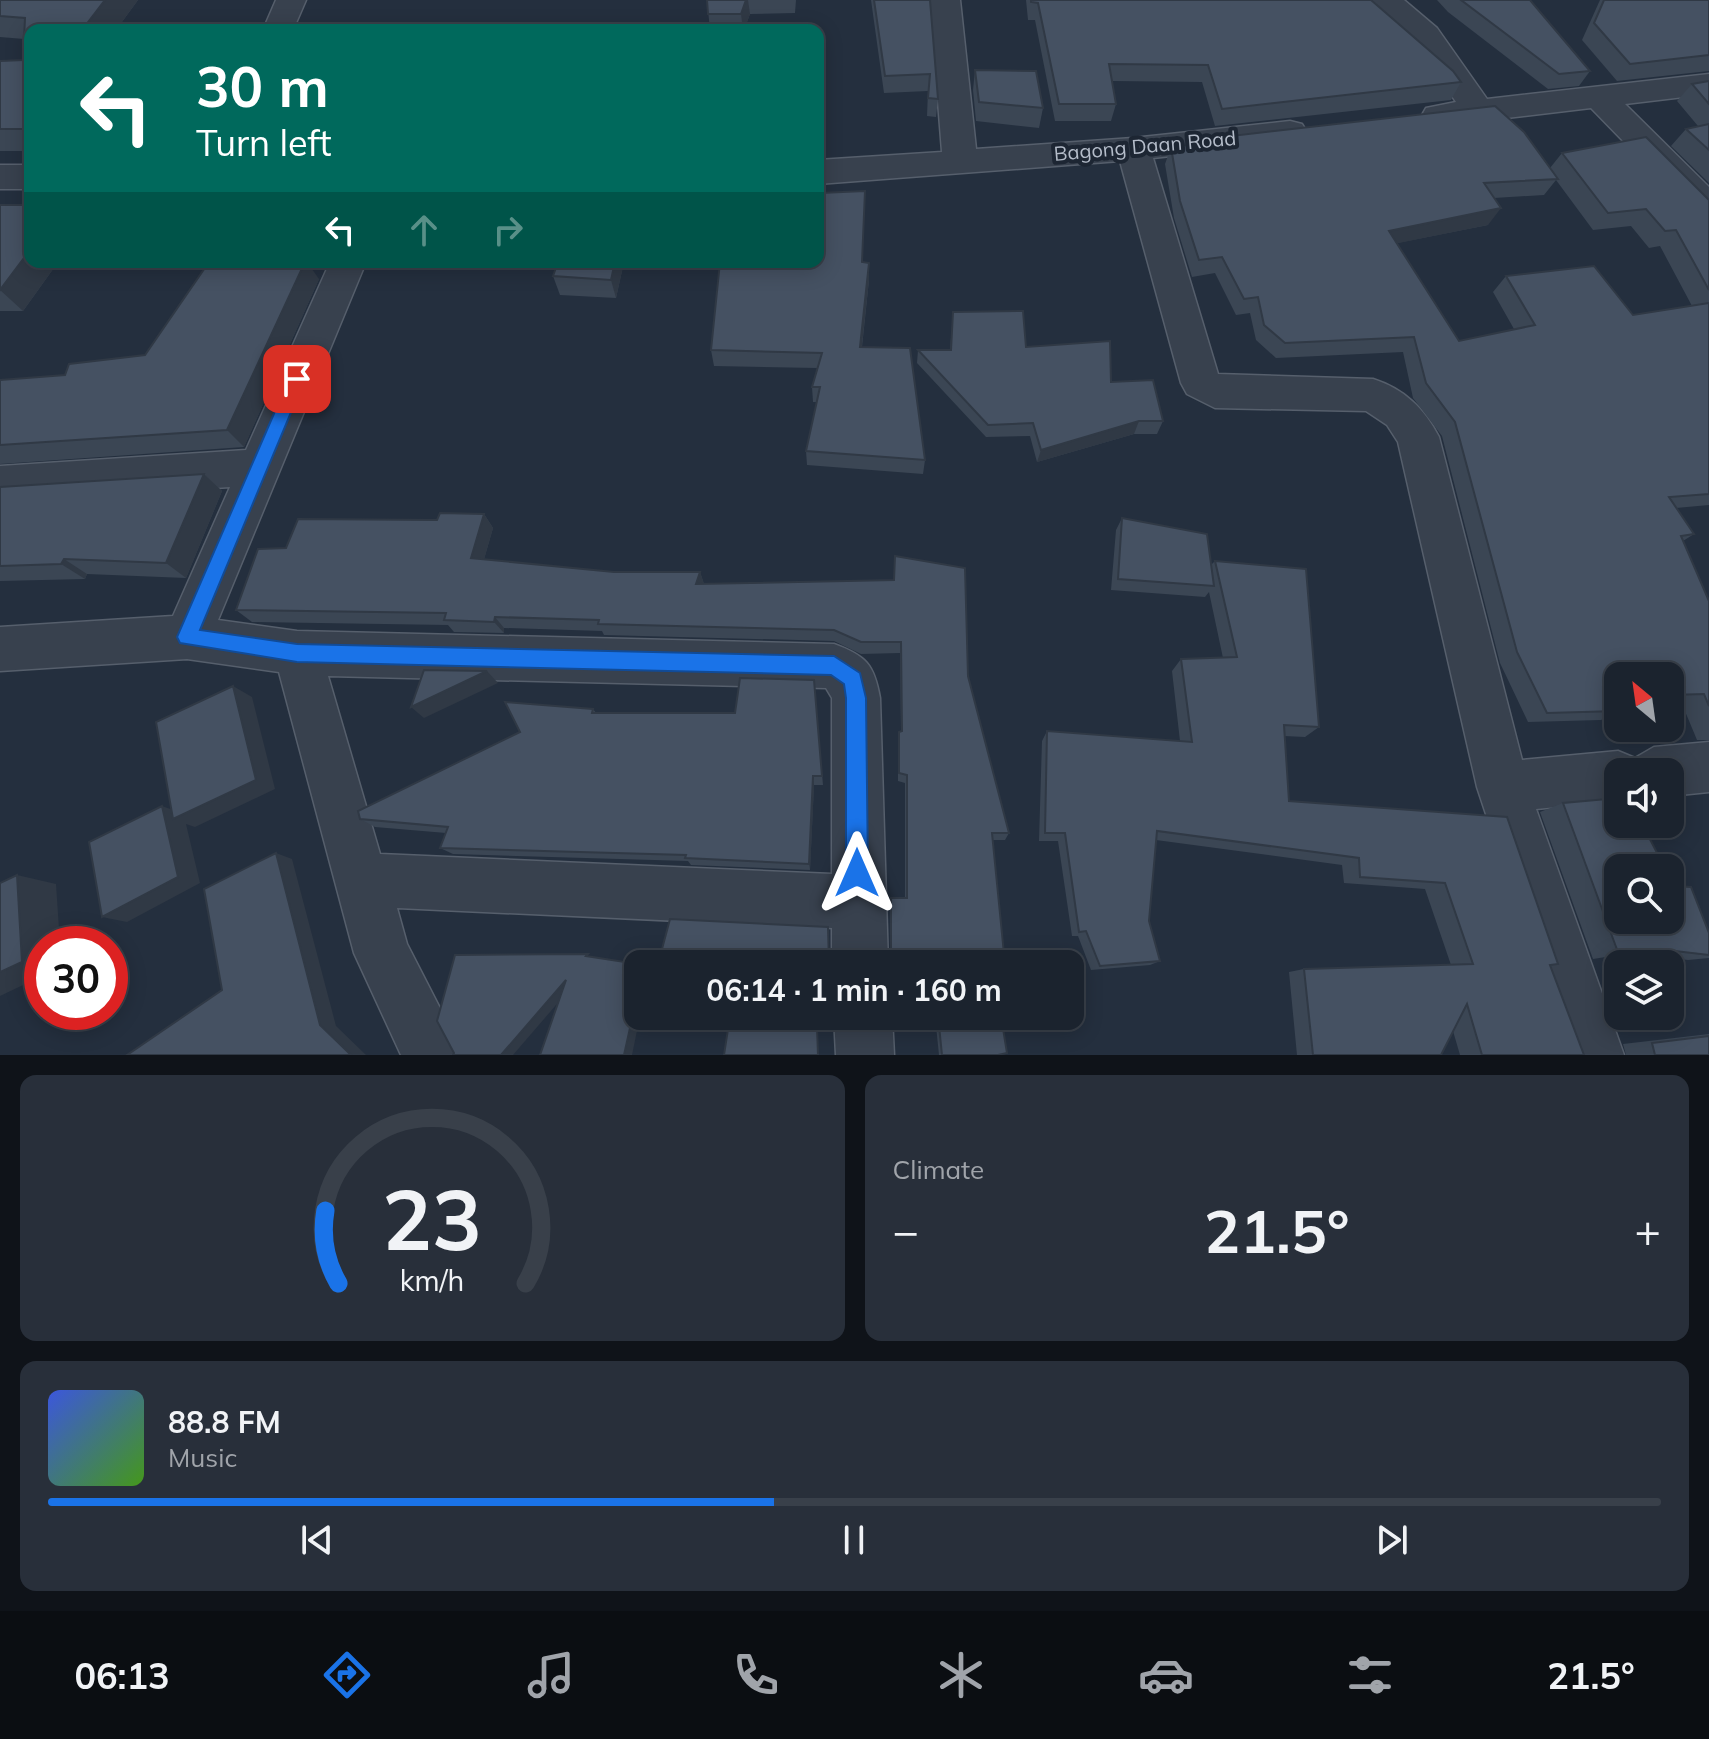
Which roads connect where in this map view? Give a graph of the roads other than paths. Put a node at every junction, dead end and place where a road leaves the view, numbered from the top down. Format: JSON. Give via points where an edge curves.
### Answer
{"nodes":[{"id":1,"x":291,"y":0,"type":"edge"},
{"id":2,"x":945,"y":0,"type":"edge"},
{"id":3,"x":1386,"y":0,"type":"edge"},
{"id":4,"x":281,"y":24,"type":"edge"},
{"id":5,"x":1583,"y":67,"type":"edge"},
{"id":6,"x":1709,"y":84,"type":"edge"},
{"id":7,"x":1603,"y":96,"type":"junction"},
{"id":8,"x":1478,"y":110,"type":"junction"},
{"id":9,"x":1402,"y":120,"type":"edge"},
{"id":10,"x":1326,"y":128,"type":"edge"},
{"id":11,"x":1133,"y":149,"type":"junction"},
{"id":12,"x":958,"y":162,"type":"junction"},
{"id":13,"x":824,"y":172,"type":"edge"},
{"id":14,"x":0,"y":177,"type":"edge"},
{"id":15,"x":24,"y":177,"type":"edge"},
{"id":16,"x":1705,"y":200,"type":"edge"},
{"id":17,"x":345,"y":268,"type":"edge"},
{"id":18,"x":259,"y":467,"type":"junction"},
{"id":19,"x":0,"y":484,"type":"edge"},
{"id":20,"x":187,"y":637,"type":"junction"},
{"id":21,"x":0,"y":649,"type":"edge"},
{"id":22,"x":297,"y":653,"type":"junction"},
{"id":23,"x":1709,"y":767,"type":"edge"},
{"id":24,"x":1684,"y":769,"type":"edge"},
{"id":25,"x":1604,"y":777,"type":"edge"},
{"id":26,"x":1503,"y":787,"type":"junction"},
{"id":27,"x":363,"y":880,"type":"junction"},
{"id":28,"x":857,"y":902,"type":"junction"},
{"id":29,"x":859,"y":950,"type":"edge"},
{"id":30,"x":864,"y":1030,"type":"edge"},
{"id":31,"x":435,"y":1055,"type":"edge"},
{"id":32,"x":865,"y":1055,"type":"edge"},
{"id":33,"x":1595,"y":1055,"type":"edge"}],
"edges":[{"from":1,"to":4,"type":"street"},
{"from":2,"to":12,"type":"street"},
{"from":3,"to":8,"type":"street","via":[[1426,35]]},
{"from":5,"to":7,"type":"street"},
{"from":6,"to":7,"type":"street"},
{"from":7,"to":8,"type":"street"},
{"from":7,"to":16,"type":"street"},
{"from":8,"to":9,"type":"street"},
{"from":10,"to":11,"type":"street","name":"Bagong Daan Road"},
{"from":11,"to":12,"type":"street","name":"Bagong Daan Road"},
{"from":11,"to":26,"type":"street","via":[[1201,383],[1215,392],[1373,395],[1401,413],[1418,437]]},
{"from":12,"to":13,"type":"street","name":"Bagong Daan Road"},
{"from":14,"to":15,"type":"street"},
{"from":17,"to":18,"type":"street"},
{"from":18,"to":19,"type":"street"},
{"from":18,"to":20,"type":"street"},
{"from":20,"to":21,"type":"street"},
{"from":20,"to":22,"type":"street"},
{"from":22,"to":27,"type":"street"},
{"from":22,"to":28,"type":"street","via":[[834,666],[853,679],[856,698]]},
{"from":23,"to":24,"type":"street"},
{"from":25,"to":26,"type":"street"},
{"from":26,"to":33,"type":"street"},
{"from":27,"to":28,"type":"street"},
{"from":27,"to":31,"type":"street","via":[[382,953]]},
{"from":28,"to":29,"type":"street"},
{"from":30,"to":32,"type":"street"}]}
